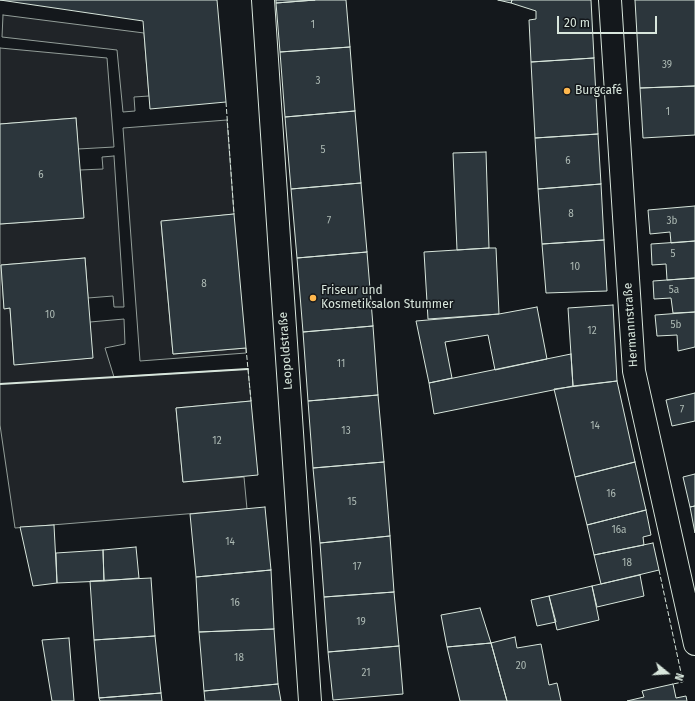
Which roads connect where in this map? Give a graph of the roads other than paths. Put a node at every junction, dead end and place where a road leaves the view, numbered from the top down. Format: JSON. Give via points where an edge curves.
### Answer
{"nodes":[{"id":1,"x":263,"y":0,"type":"edge"},
{"id":2,"x":610,"y":0,"type":"edge"},
{"id":3,"x":695,"y":644,"type":"edge"},
{"id":4,"x":310,"y":701,"type":"edge"}],
"edges":[{"from":1,"to":4,"type":"street","name":"Leopoldstraße"},
{"from":2,"to":3,"type":"street","name":"Hermannstraße","via":[[634,371]]}]}
